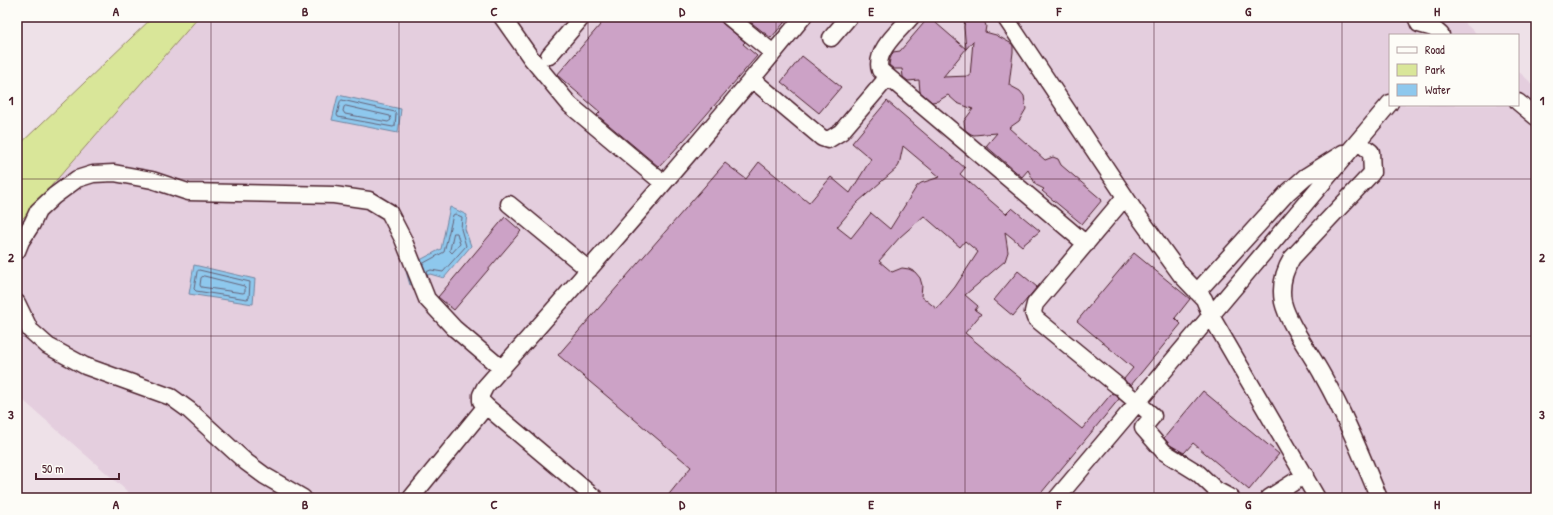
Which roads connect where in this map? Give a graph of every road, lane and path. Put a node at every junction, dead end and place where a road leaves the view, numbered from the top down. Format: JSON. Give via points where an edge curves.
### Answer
{"nodes":[{"id":1,"x":502,"y":17,"type":"edge"},
{"id":2,"x":582,"y":17,"type":"edge"},
{"id":3,"x":728,"y":17,"type":"edge"},
{"id":4,"x":803,"y":17,"type":"edge"},
{"id":5,"x":850,"y":17,"type":"edge"},
{"id":6,"x":911,"y":17,"type":"edge"},
{"id":7,"x":1005,"y":17,"type":"edge"},
{"id":8,"x":1419,"y":25,"type":"edge"},
{"id":9,"x":1440,"y":34,"type":"edge"},
{"id":10,"x":831,"y":38,"type":"dead end"},
{"id":11,"x":773,"y":53,"type":"junction"},
{"id":12,"x":549,"y":56,"type":"dead end"},
{"id":13,"x":888,"y":77,"type":"junction"},
{"id":14,"x":752,"y":79,"type":"junction"},
{"id":15,"x":1519,"y":103,"type":"edge"},
{"id":16,"x":1389,"y":104,"type":"edge"},
{"id":17,"x":1536,"y":117,"type":"edge"},
{"id":18,"x":1357,"y":144,"type":"junction"},
{"id":19,"x":663,"y":183,"type":"junction"},
{"id":20,"x":1125,"y":197,"type":"junction"},
{"id":21,"x":509,"y":204,"type":"dead end"},
{"id":22,"x":1086,"y":244,"type":"junction"},
{"id":23,"x":17,"y":251,"type":"edge"},
{"id":24,"x":589,"y":270,"type":"junction"},
{"id":25,"x":1197,"y":292,"type":"junction"},
{"id":26,"x":17,"y":304,"type":"edge"},
{"id":27,"x":1211,"y":316,"type":"junction"},
{"id":28,"x":502,"y":369,"type":"junction"},
{"id":29,"x":1138,"y":402,"type":"junction"},
{"id":30,"x":486,"y":406,"type":"junction"},
{"id":31,"x":1305,"y":475,"type":"junction"},
{"id":32,"x":303,"y":498,"type":"edge"},
{"id":33,"x":411,"y":498,"type":"edge"},
{"id":34,"x":595,"y":498,"type":"edge"},
{"id":35,"x":1057,"y":498,"type":"edge"},
{"id":36,"x":1231,"y":498,"type":"edge"},
{"id":37,"x":1269,"y":498,"type":"edge"},
{"id":38,"x":1317,"y":498,"type":"edge"},
{"id":39,"x":1380,"y":498,"type":"edge"}],
"edges":[{"from":1,"to":19,"type":"lane","via":[[531,58],[570,105]]},
{"from":2,"to":12,"type":"lane"},
{"from":3,"to":11,"type":"lane"},
{"from":4,"to":11,"type":"lane"},
{"from":5,"to":10,"type":"lane"},
{"from":6,"to":13,"type":"lane","via":[[880,56],[880,70]]},
{"from":7,"to":20,"type":"lane"},
{"from":8,"to":9,"type":"lane","via":[[1433,28]]},
{"from":11,"to":14,"type":"lane"},
{"from":13,"to":14,"type":"lane","via":[[841,132],[828,140],[822,138]]},
{"from":13,"to":22,"type":"lane"},
{"from":14,"to":19,"type":"lane"},
{"from":15,"to":17,"type":"lane"},
{"from":16,"to":18,"type":"lane"},
{"from":18,"to":25,"type":"lane","via":[[1305,177],[1287,193]]},
{"from":18,"to":27,"type":"lane"},
{"from":18,"to":39,"type":"lane","via":[[1371,152],[1372,173],[1292,258],[1282,289],[1288,316],[1324,377],[1358,445]]},
{"from":19,"to":24,"type":"lane"},
{"from":20,"to":22,"type":"lane"},
{"from":20,"to":25,"type":"lane","via":[[1181,275]]},
{"from":21,"to":24,"type":"lane"},
{"from":22,"to":29,"type":"lane","via":[[1035,304],[1033,312],[1035,318]]},
{"from":23,"to":28,"type":"lane","via":[[38,211],[77,179],[93,174],[114,174],[152,180],[188,192],[334,195],[369,200],[389,212],[403,239],[427,299],[454,328]]},
{"from":24,"to":28,"type":"lane"},
{"from":25,"to":27,"type":"lane","via":[[1204,299]]},
{"from":26,"to":32,"type":"lane","via":[[30,330],[48,346],[84,366],[171,398],[189,410],[246,462]]},
{"from":27,"to":29,"type":"lane"},
{"from":27,"to":31,"type":"lane"},
{"from":28,"to":30,"type":"lane","via":[[480,395]]},
{"from":29,"to":35,"type":"lane"},
{"from":29,"to":36,"type":"lane","via":[[1153,416],[1143,428],[1164,452]]},
{"from":30,"to":33,"type":"lane"},
{"from":30,"to":34,"type":"lane"},
{"from":31,"to":37,"type":"lane"},
{"from":31,"to":38,"type":"lane"}]}
